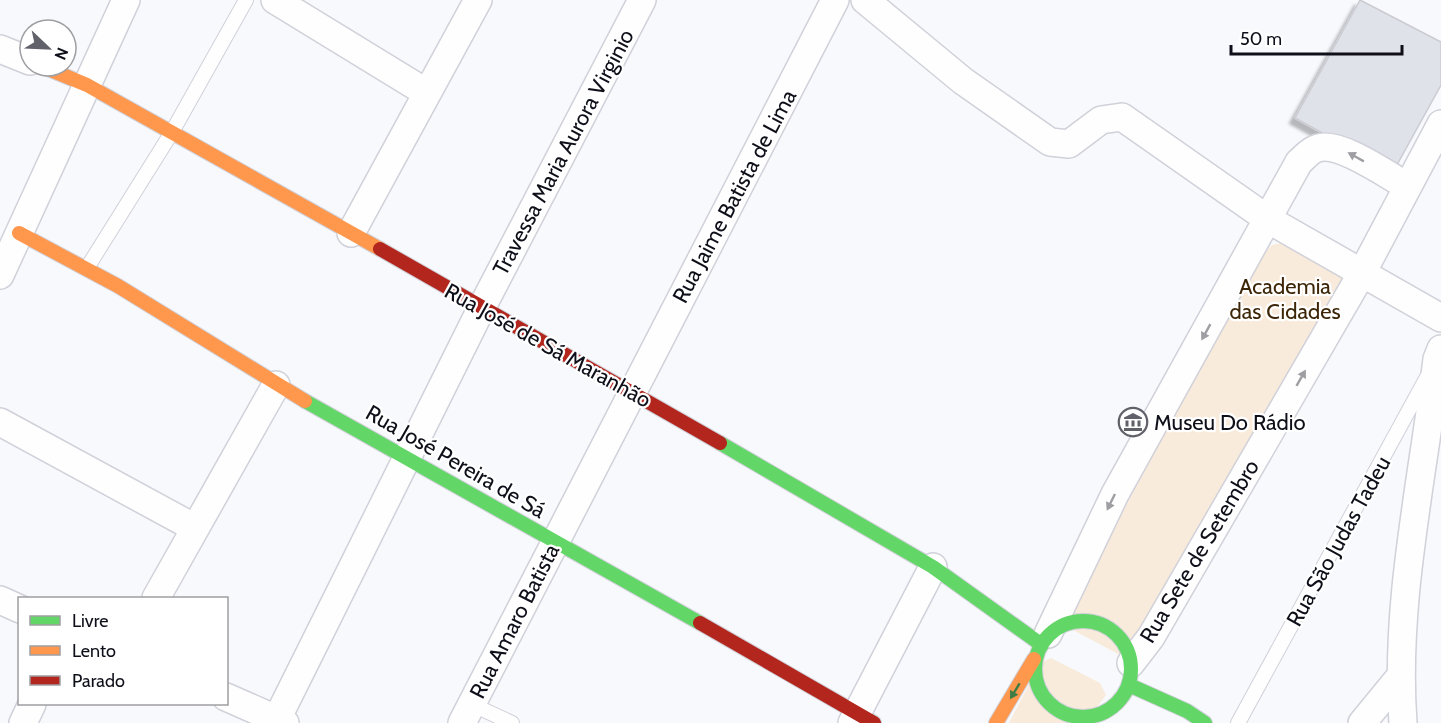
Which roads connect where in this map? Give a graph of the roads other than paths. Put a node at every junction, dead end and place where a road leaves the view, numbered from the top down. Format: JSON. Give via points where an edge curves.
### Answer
{"nodes":[{"id":1,"x":126,"y":0,"type":"edge"},
{"id":2,"x":246,"y":0,"type":"edge"},
{"id":3,"x":275,"y":0,"type":"edge"},
{"id":4,"x":478,"y":0,"type":"edge"},
{"id":5,"x":642,"y":0,"type":"edge"},
{"id":6,"x":835,"y":0,"type":"edge"},
{"id":7,"x":865,"y":0,"type":"edge"},
{"id":8,"x":0,"y":49,"type":"edge"},
{"id":9,"x":18,"y":57,"type":"edge"},
{"id":10,"x":70,"y":78,"type":"edge"},
{"id":11,"x":87,"y":85,"type":"junction"},
{"id":12,"x":427,"y":93,"type":"junction"},
{"id":13,"x":1441,"y":124,"type":"edge"},
{"id":14,"x":172,"y":132,"type":"junction"},
{"id":15,"x":1407,"y":186,"type":"junction"},
{"id":16,"x":1269,"y":220,"type":"junction"},
{"id":17,"x":19,"y":232,"type":"junction"},
{"id":18,"x":351,"y":233,"type":"junction"},
{"id":19,"x":87,"y":268,"type":"junction"},
{"id":20,"x":1362,"y":273,"type":"junction"},
{"id":21,"x":0,"y":275,"type":"edge"},
{"id":22,"x":482,"y":307,"type":"junction"},
{"id":23,"x":1441,"y":318,"type":"edge"},
{"id":24,"x":1439,"y":354,"type":"edge"},
{"id":25,"x":276,"y":385,"type":"junction"},
{"id":26,"x":631,"y":392,"type":"junction"},
{"id":27,"x":0,"y":422,"type":"edge"},
{"id":28,"x":408,"y":456,"type":"junction"},
{"id":29,"x":195,"y":528,"type":"junction"},
{"id":30,"x":555,"y":542,"type":"junction"},
{"id":31,"x":933,"y":567,"type":"junction"},
{"id":32,"x":157,"y":597,"type":"edge"},
{"id":33,"x":0,"y":600,"type":"edge"},
{"id":34,"x":18,"y":608,"type":"edge"},
{"id":35,"x":1045,"y":640,"type":"junction"},
{"id":36,"x":1034,"y":658,"type":"junction"},
{"id":37,"x":1130,"y":674,"type":"junction"},
{"id":38,"x":1400,"y":678,"type":"junction"},
{"id":39,"x":228,"y":698,"type":"edge"},
{"id":40,"x":32,"y":705,"type":"edge"},
{"id":41,"x":467,"y":713,"type":"edge"},
{"id":42,"x":1096,"y":719,"type":"edge"},
{"id":43,"x":861,"y":720,"type":"edge"},
{"id":44,"x":279,"y":722,"type":"edge"},
{"id":45,"x":23,"y":723,"type":"edge"},
{"id":46,"x":512,"y":723,"type":"edge"},
{"id":47,"x":996,"y":723,"type":"edge"},
{"id":48,"x":1205,"y":723,"type":"edge"},
{"id":49,"x":1238,"y":723,"type":"edge"},
{"id":50,"x":1362,"y":723,"type":"edge"},
{"id":51,"x":1403,"y":723,"type":"edge"}],
"edges":[{"from":1,"to":11,"type":"street"},
{"from":2,"to":14,"type":"lane"},
{"from":3,"to":12,"type":"street"},
{"from":4,"to":12,"type":"street"},
{"from":5,"to":22,"type":"street","name":"Travessa Maria Aurora Virginio"},
{"from":6,"to":26,"type":"street","name":"Rua Jaime Batista de Lima"},
{"from":7,"to":16,"type":"street","via":[[963,81],[1050,142],[1069,144],[1101,120],[1122,117]]},
{"from":8,"to":9,"type":"street"},
{"from":10,"to":11,"type":"street","name":"Rua José de Sá Maranhão"},
{"from":11,"to":14,"type":"street","name":"Rua José de Sá Maranhão"},
{"from":11,"to":17,"type":"street"},
{"from":12,"to":18,"type":"street"},
{"from":13,"to":15,"type":"street","name":"Rua Sete de Setembro"},
{"from":14,"to":18,"type":"street","name":"Rua José de Sá Maranhão"},
{"from":14,"to":19,"type":"lane"},
{"from":15,"to":16,"type":"street","one_way":true,"via":[[1345,151],[1329,146],[1318,148],[1299,162]]},
{"from":15,"to":20,"type":"street","name":"Rua Sete de Setembro"},
{"from":16,"to":20,"type":"street"},
{"from":16,"to":35,"type":"street","one_way":true,"via":[[1115,494]]},
{"from":17,"to":19,"type":"street","name":"Rua José Pereira de Sá"},
{"from":17,"to":21,"type":"street"},
{"from":18,"to":22,"type":"street","name":"Rua José de Sá Maranhão"},
{"from":19,"to":25,"type":"street","name":"Rua José Pereira de Sá"},
{"from":20,"to":23,"type":"street"},
{"from":37,"to":20,"type":"street","name":"Rua Sete de Setembro","one_way":true},
{"from":22,"to":26,"type":"street","name":"Rua José de Sá Maranhão"},
{"from":22,"to":28,"type":"street","name":"Travessa Maria Aurora Virginio"},
{"from":24,"to":38,"type":"street","via":[[1405,586]]},
{"from":24,"to":49,"type":"lane","name":"Rua São Judas Tadeu"},
{"from":25,"to":28,"type":"street","name":"Rua José Pereira de Sá"},
{"from":25,"to":29,"type":"street"},
{"from":26,"to":30,"type":"street","name":"Rua Amaro Batista"},
{"from":26,"to":31,"type":"street","name":"Rua José de Sá Maranhão"},
{"from":27,"to":29,"type":"street"},
{"from":28,"to":30,"type":"street","name":"Rua José Pereira de Sá"},
{"from":28,"to":44,"type":"street","name":"Travessa Maria Aurora Virginio"},
{"from":29,"to":32,"type":"street"},
{"from":30,"to":41,"type":"street","name":"Rua Amaro Batista"},
{"from":30,"to":43,"type":"street","name":"Rua José Pereira de Sá"},
{"from":31,"to":35,"type":"street","name":"Rua José de Sá Maranhão"},
{"from":31,"to":43,"type":"street"},
{"from":33,"to":34,"type":"street"},
{"from":35,"to":36,"type":"street"},
{"from":35,"to":37,"type":"street","via":[[1066,622],[1088,620],[1108,627],[1124,642]]},
{"from":36,"to":42,"type":"street","via":[[1034,675],[1041,695],[1056,711]]},
{"from":36,"to":47,"type":"street","one_way":true},
{"from":37,"to":42,"type":"street","via":[[1117,704]]},
{"from":37,"to":48,"type":"street"},
{"from":38,"to":50,"type":"street"},
{"from":38,"to":51,"type":"street"},
{"from":39,"to":44,"type":"street"},
{"from":40,"to":45,"type":"street"},
{"from":41,"to":46,"type":"lane"}]}
